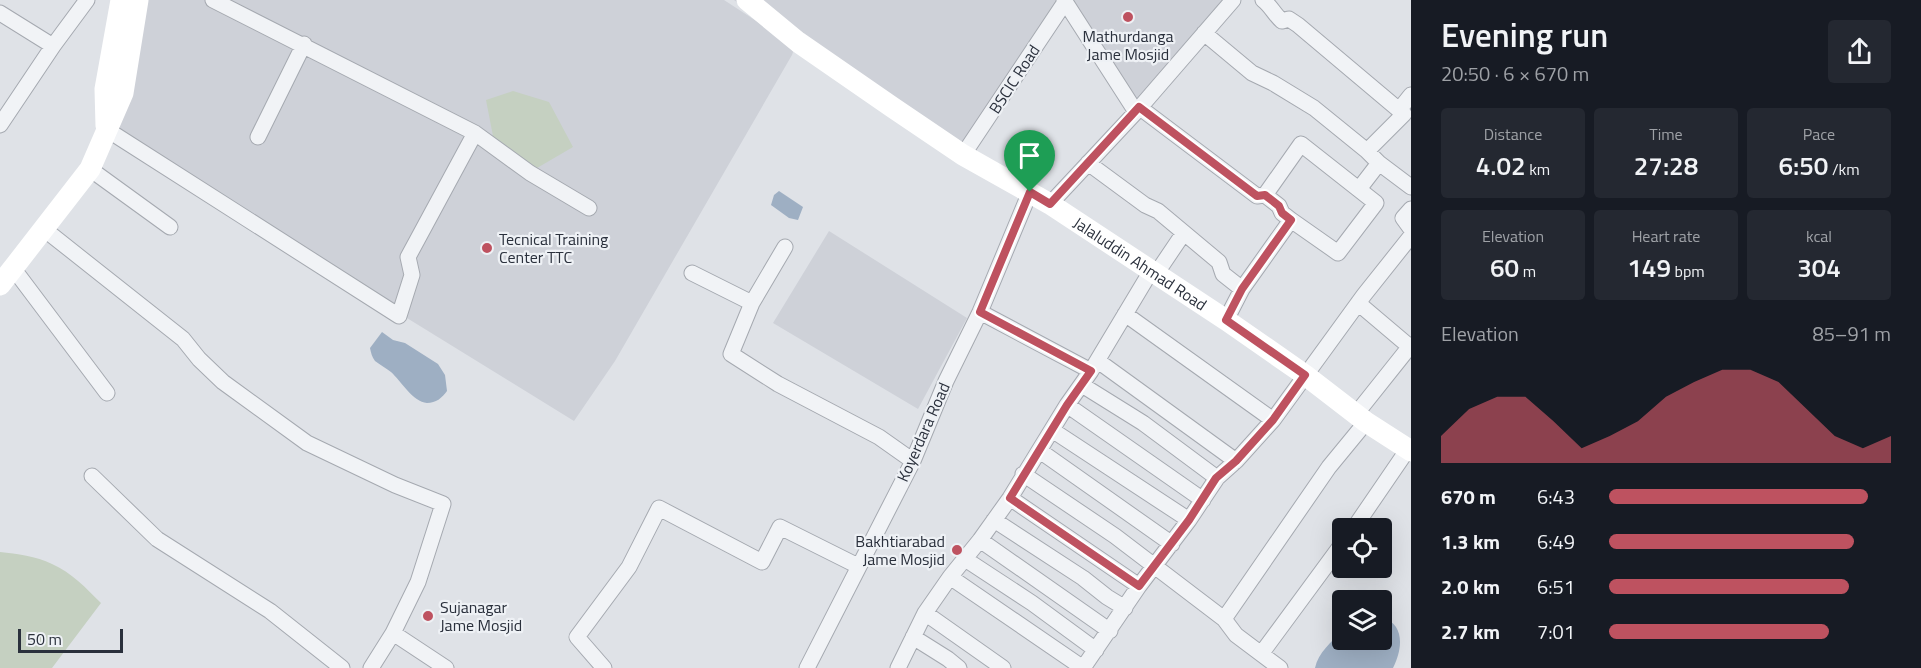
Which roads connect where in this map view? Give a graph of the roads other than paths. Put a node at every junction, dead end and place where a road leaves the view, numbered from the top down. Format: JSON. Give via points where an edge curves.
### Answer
{"nodes":[{"id":1,"x":87,"y":0,"type":"edge"},
{"id":2,"x":125,"y":0,"type":"edge"},
{"id":3,"x":213,"y":0,"type":"edge"},
{"id":4,"x":747,"y":0,"type":"edge"},
{"id":5,"x":1233,"y":0,"type":"edge"},
{"id":6,"x":1263,"y":0,"type":"edge"},
{"id":7,"x":1065,"y":1,"type":"edge"},
{"id":8,"x":0,"y":13,"type":"edge"},
{"id":9,"x":1204,"y":33,"type":"junction"},
{"id":10,"x":304,"y":44,"type":"junction"},
{"id":11,"x":52,"y":46,"type":"junction"},
{"id":12,"x":1411,"y":95,"type":"edge"},
{"id":13,"x":1138,"y":109,"type":"junction"},
{"id":14,"x":1398,"y":110,"type":"junction"},
{"id":15,"x":0,"y":125,"type":"edge"},
{"id":16,"x":106,"y":129,"type":"junction"},
{"id":17,"x":476,"y":133,"type":"junction"},
{"id":18,"x":258,"y":137,"type":"dead end"},
{"id":19,"x":1367,"y":151,"type":"junction"},
{"id":20,"x":963,"y":155,"type":"junction"},
{"id":21,"x":1379,"y":163,"type":"junction"},
{"id":22,"x":1088,"y":164,"type":"junction"},
{"id":23,"x":90,"y":169,"type":"junction"},
{"id":24,"x":1411,"y":187,"type":"edge"},
{"id":25,"x":1359,"y":189,"type":"junction"},
{"id":26,"x":1030,"y":192,"type":"junction"},
{"id":27,"x":1265,"y":195,"type":"junction"},
{"id":28,"x":1050,"y":204,"type":"junction"},
{"id":29,"x":589,"y":208,"type":"dead end"},
{"id":30,"x":1411,"y":209,"type":"edge"},
{"id":31,"x":1291,"y":220,"type":"junction"},
{"id":32,"x":170,"y":227,"type":"dead end"},
{"id":33,"x":44,"y":229,"type":"junction"},
{"id":34,"x":1411,"y":229,"type":"edge"},
{"id":35,"x":1183,"y":234,"type":"junction"},
{"id":36,"x":1411,"y":236,"type":"edge"},
{"id":37,"x":785,"y":247,"type":"dead end"},
{"id":38,"x":692,"y":273,"type":"dead end"},
{"id":39,"x":1154,"y":273,"type":"junction"},
{"id":40,"x":6,"y":277,"type":"edge"},
{"id":41,"x":1242,"y":289,"type":"junction"},
{"id":42,"x":752,"y":303,"type":"junction"},
{"id":43,"x":1358,"y":303,"type":"junction"},
{"id":44,"x":980,"y":312,"type":"junction"},
{"id":45,"x":1125,"y":314,"type":"junction"},
{"id":46,"x":1226,"y":320,"type":"junction"},
{"id":47,"x":1410,"y":346,"type":"edge"},
{"id":48,"x":1095,"y":366,"type":"junction"},
{"id":49,"x":1305,"y":375,"type":"junction"},
{"id":50,"x":1082,"y":385,"type":"junction"},
{"id":51,"x":106,"y":393,"type":"dead end"},
{"id":52,"x":1067,"y":405,"type":"junction"},
{"id":53,"x":1361,"y":418,"type":"junction"},
{"id":54,"x":1273,"y":420,"type":"junction"},
{"id":55,"x":1052,"y":430,"type":"junction"},
{"id":56,"x":1410,"y":450,"type":"edge"},
{"id":57,"x":1040,"y":451,"type":"junction"},
{"id":58,"x":913,"y":461,"type":"junction"},
{"id":59,"x":1236,"y":461,"type":"junction"},
{"id":60,"x":1023,"y":474,"type":"junction"},
{"id":61,"x":92,"y":476,"type":"dead end"},
{"id":62,"x":1216,"y":478,"type":"junction"},
{"id":63,"x":1010,"y":498,"type":"junction"},
{"id":64,"x":1203,"y":500,"type":"junction"},
{"id":65,"x":1361,"y":518,"type":"edge"},
{"id":66,"x":994,"y":520,"type":"junction"},
{"id":67,"x":1189,"y":520,"type":"junction"},
{"id":68,"x":980,"y":540,"type":"junction"},
{"id":69,"x":1172,"y":544,"type":"junction"},
{"id":70,"x":1332,"y":558,"type":"edge"},
{"id":71,"x":964,"y":559,"type":"junction"},
{"id":72,"x":858,"y":566,"type":"junction"},
{"id":73,"x":1154,"y":566,"type":"junction"},
{"id":74,"x":950,"y":577,"type":"junction"},
{"id":75,"x":1139,"y":586,"type":"junction"},
{"id":76,"x":1125,"y":608,"type":"junction"},
{"id":77,"x":925,"y":613,"type":"junction"},
{"id":78,"x":1224,"y":619,"type":"junction"},
{"id":79,"x":1110,"y":631,"type":"junction"},
{"id":80,"x":393,"y":633,"type":"junction"},
{"id":81,"x":913,"y":637,"type":"junction"},
{"id":82,"x":1096,"y":650,"type":"junction"},
{"id":83,"x":1261,"y":654,"type":"junction"},
{"id":84,"x":342,"y":668,"type":"edge"},
{"id":85,"x":371,"y":668,"type":"edge"},
{"id":86,"x":446,"y":668,"type":"edge"},
{"id":87,"x":604,"y":668,"type":"edge"},
{"id":88,"x":807,"y":668,"type":"edge"},
{"id":89,"x":898,"y":668,"type":"edge"},
{"id":90,"x":959,"y":668,"type":"edge"},
{"id":91,"x":1003,"y":668,"type":"edge"},
{"id":92,"x":1083,"y":668,"type":"edge"},
{"id":93,"x":1280,"y":668,"type":"edge"}],
"edges":[{"from":1,"to":11,"type":"street"},
{"from":2,"to":16,"type":"street","via":[[105,89]]},
{"from":3,"to":10,"type":"street"},
{"from":4,"to":20,"type":"street","name":"Jalaluddin Ahmad Road","via":[[798,42]]},
{"from":5,"to":9,"type":"street"},
{"from":6,"to":14,"type":"street","via":[[1282,21],[1289,19],[1298,25]]},
{"from":7,"to":13,"type":"street","name":"BSCIC Road"},
{"from":7,"to":20,"type":"street","name":"BSCIC Road"},
{"from":8,"to":11,"type":"street"},
{"from":9,"to":13,"type":"street"},
{"from":9,"to":19,"type":"street","via":[[1252,73],[1314,108]]},
{"from":10,"to":17,"type":"street"},
{"from":10,"to":18,"type":"street"},
{"from":11,"to":15,"type":"street"},
{"from":12,"to":14,"type":"street"},
{"from":13,"to":22,"type":"street"},
{"from":13,"to":27,"type":"street","via":[[1257,196]]},
{"from":14,"to":19,"type":"street","via":[[1404,114]]},
{"from":16,"to":17,"type":"street","via":[[399,316],[412,275],[408,257]]},
{"from":16,"to":23,"type":"street"},
{"from":17,"to":29,"type":"street","via":[[530,173]]},
{"from":19,"to":21,"type":"street"},
{"from":20,"to":26,"type":"street","name":"Jalaluddin Ahmad Road"},
{"from":21,"to":24,"type":"street"},
{"from":21,"to":25,"type":"street"},
{"from":22,"to":28,"type":"street"},
{"from":22,"to":35,"type":"street","via":[[1158,211]]},
{"from":23,"to":32,"type":"street"},
{"from":23,"to":33,"type":"street"},
{"from":25,"to":27,"type":"street","via":[[1301,144]]},
{"from":25,"to":31,"type":"street","via":[[1376,203],[1338,254]]},
{"from":26,"to":28,"type":"street","name":"Jalaluddin Ahmad Road"},
{"from":26,"to":44,"type":"street","name":"Koyerdara Road"},
{"from":27,"to":31,"type":"street"},
{"from":28,"to":39,"type":"street","name":"Jalaluddin Ahmad Road"},
{"from":30,"to":34,"type":"street","via":[[1403,218]]},
{"from":31,"to":41,"type":"street"},
{"from":33,"to":40,"type":"street"},
{"from":33,"to":80,"type":"street","via":[[183,339],[224,382],[307,443],[443,504],[418,582]]},
{"from":35,"to":39,"type":"street"},
{"from":35,"to":41,"type":"street","via":[[1219,262],[1223,274]]},
{"from":36,"to":43,"type":"street"},
{"from":37,"to":42,"type":"street"},
{"from":38,"to":42,"type":"street"},
{"from":39,"to":45,"type":"street"},
{"from":39,"to":46,"type":"street","name":"Jalaluddin Ahmad Road"},
{"from":40,"to":51,"type":"street"},
{"from":41,"to":46,"type":"street"},
{"from":42,"to":58,"type":"street","via":[[731,354],[778,384],[879,437]]},
{"from":43,"to":47,"type":"street"},
{"from":43,"to":49,"type":"street"},
{"from":44,"to":48,"type":"street"},
{"from":44,"to":58,"type":"street","name":"Koyerdara Road"},
{"from":45,"to":48,"type":"street"},
{"from":45,"to":54,"type":"street"},
{"from":46,"to":49,"type":"street","name":"Jalaluddin Ahmad Road"},
{"from":47,"to":53,"type":"street"},
{"from":48,"to":50,"type":"street"},
{"from":48,"to":59,"type":"street"},
{"from":49,"to":53,"type":"street","name":"Jalaluddin Ahmad Road"},
{"from":49,"to":54,"type":"street"},
{"from":50,"to":52,"type":"street"},
{"from":50,"to":62,"type":"street","via":[[1143,423]]},
{"from":52,"to":55,"type":"street"},
{"from":52,"to":64,"type":"street"},
{"from":53,"to":56,"type":"street","name":"Jalaluddin Ahmad Road"},
{"from":53,"to":78,"type":"street"},
{"from":54,"to":59,"type":"street"},
{"from":55,"to":57,"type":"street"},
{"from":55,"to":67,"type":"street"},
{"from":56,"to":65,"type":"street"},
{"from":57,"to":60,"type":"street"},
{"from":57,"to":69,"type":"street"},
{"from":58,"to":72,"type":"street","name":"Koyerdara Road"},
{"from":59,"to":62,"type":"street"},
{"from":60,"to":63,"type":"street"},
{"from":60,"to":73,"type":"street"},
{"from":61,"to":84,"type":"street","via":[[157,540],[270,612]]},
{"from":62,"to":64,"type":"street"},
{"from":63,"to":66,"type":"street"},
{"from":63,"to":75,"type":"street"},
{"from":64,"to":67,"type":"street"},
{"from":66,"to":68,"type":"street"},
{"from":66,"to":76,"type":"street"},
{"from":67,"to":69,"type":"street"},
{"from":68,"to":71,"type":"street"},
{"from":68,"to":79,"type":"street"},
{"from":69,"to":73,"type":"street"},
{"from":70,"to":83,"type":"street"},
{"from":71,"to":74,"type":"street"},
{"from":71,"to":82,"type":"street"},
{"from":72,"to":87,"type":"street","via":[[780,526],[762,562],[660,508],[630,567],[577,637]]},
{"from":72,"to":88,"type":"street","name":"Koyerdara Road"},
{"from":73,"to":75,"type":"street"},
{"from":73,"to":78,"type":"street"},
{"from":74,"to":77,"type":"street"},
{"from":74,"to":92,"type":"street"},
{"from":75,"to":76,"type":"street"},
{"from":76,"to":79,"type":"street"},
{"from":77,"to":81,"type":"street"},
{"from":77,"to":91,"type":"street"},
{"from":78,"to":83,"type":"street","via":[[1236,636]]},
{"from":79,"to":82,"type":"street"},
{"from":80,"to":85,"type":"street"},
{"from":80,"to":86,"type":"street"},
{"from":81,"to":89,"type":"street"},
{"from":81,"to":90,"type":"street"},
{"from":82,"to":92,"type":"street"},
{"from":83,"to":93,"type":"street"}]}
